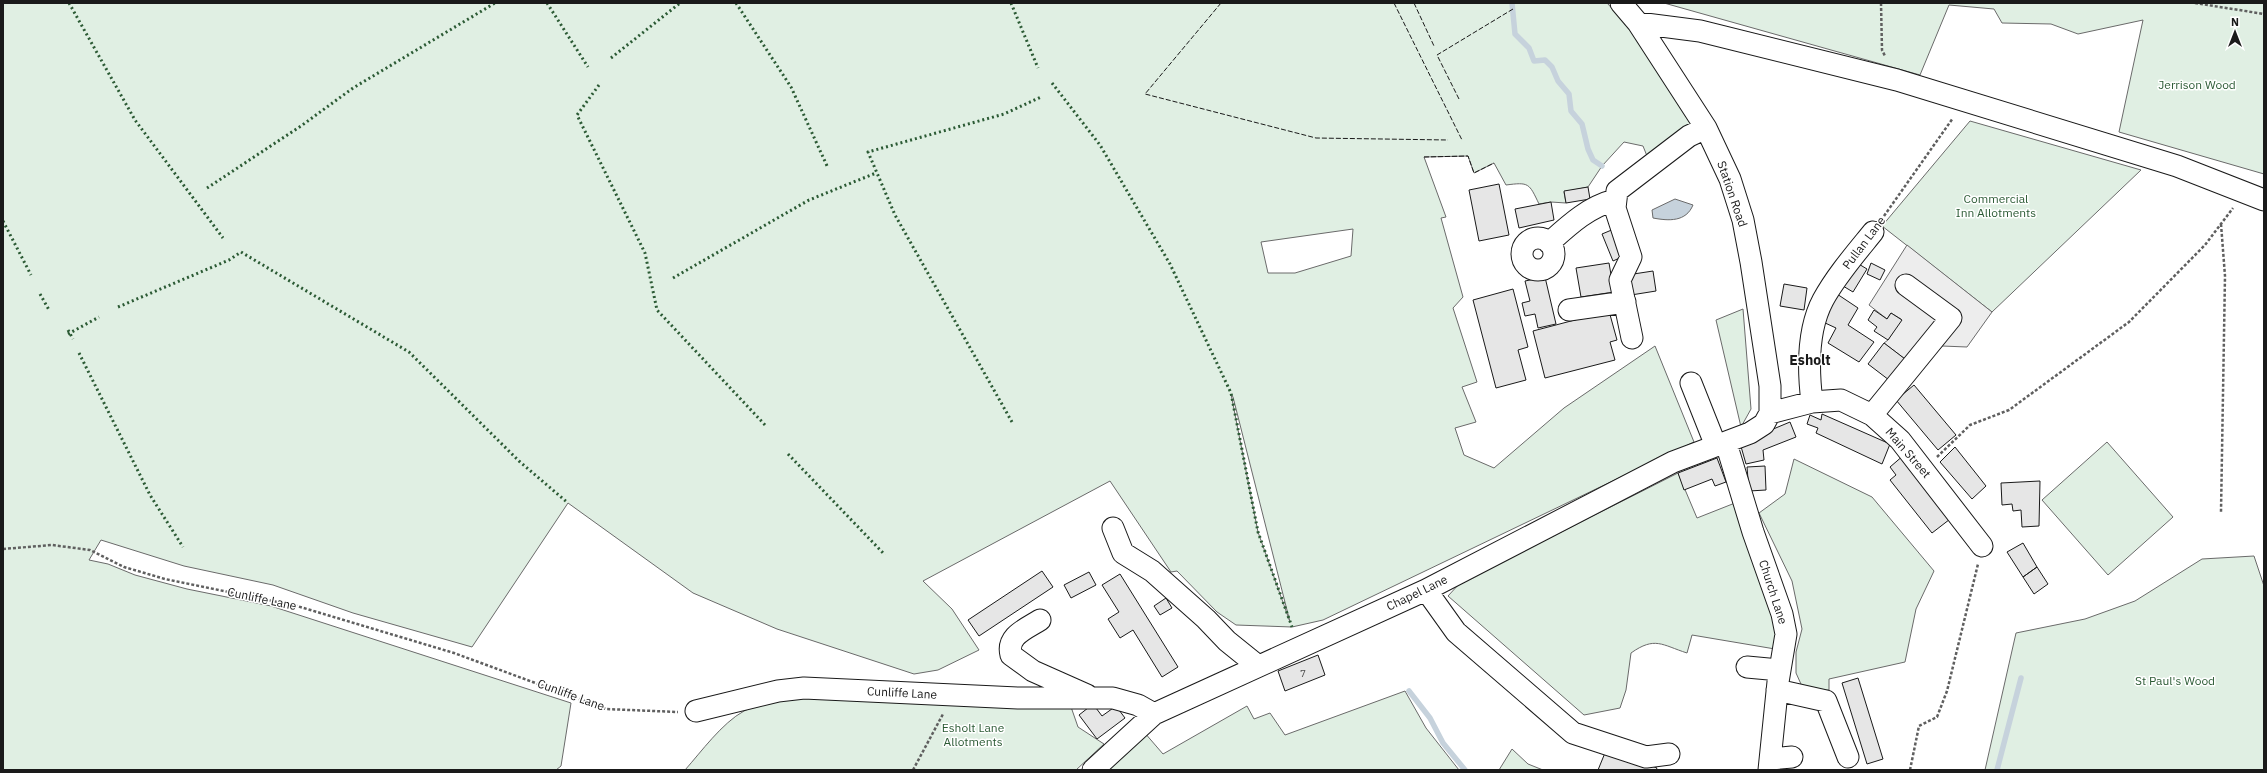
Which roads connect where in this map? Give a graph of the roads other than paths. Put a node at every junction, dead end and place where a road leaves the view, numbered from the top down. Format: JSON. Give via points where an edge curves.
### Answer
{"nodes":[{"id":1,"x":1621,"y":3,"type":"edge"},
{"id":2,"x":1638,"y":23,"type":"junction"},
{"id":3,"x":1706,"y":128,"type":"junction"},
{"id":4,"x":2255,"y":196,"type":"edge"},
{"id":5,"x":1615,"y":200,"type":"junction"},
{"id":6,"x":1873,"y":232,"type":"road end"},
{"id":7,"x":1549,"y":243,"type":"dead end"},
{"id":8,"x":1906,"y":286,"type":"dead end"},
{"id":9,"x":1625,"y":302,"type":"junction"},
{"id":10,"x":1569,"y":310,"type":"dead end"},
{"id":11,"x":1632,"y":338,"type":"dead end"},
{"id":12,"x":1691,"y":383,"type":"dead end"},
{"id":13,"x":1812,"y":402,"type":"junction"},
{"id":14,"x":1770,"y":413,"type":"junction"},
{"id":15,"x":1872,"y":415,"type":"junction"},
{"id":16,"x":1721,"y":445,"type":"junction"},
{"id":17,"x":1113,"y":528,"type":"dead end"},
{"id":18,"x":1982,"y":546,"type":"road end"},
{"id":19,"x":1426,"y":590,"type":"junction"},
{"id":20,"x":1040,"y":620,"type":"dead end"},
{"id":21,"x":1258,"y":666,"type":"junction"},
{"id":22,"x":1747,"y":667,"type":"dead end"},
{"id":23,"x":1778,"y":680,"type":"junction"},
{"id":24,"x":1096,"y":698,"type":"junction"},
{"id":25,"x":696,"y":711,"type":"road end"},
{"id":26,"x":1154,"y":714,"type":"junction"},
{"id":27,"x":1669,"y":754,"type":"dead end"},
{"id":28,"x":1792,"y":757,"type":"dead end"},
{"id":29,"x":1848,"y":757,"type":"dead end"},
{"id":30,"x":1770,"y":765,"type":"edge"},
{"id":31,"x":1093,"y":770,"type":"edge"}],
"edges":[{"from":1,"to":2,"type":"street","name":"Station Road"},
{"from":2,"to":3,"type":"street","name":"Station Road"},
{"from":2,"to":4,"type":"street","via":[[1700,31],[1965,99],[2177,166]]},
{"from":3,"to":5,"type":"street","via":[[1689,136],[1645,169],[1617,192]]},
{"from":3,"to":14,"type":"street","name":"Station Road","via":[[1730,179],[1743,220],[1770,386]]},
{"from":5,"to":7,"type":"street","via":[[1602,204],[1575,220]]},
{"from":5,"to":9,"type":"street","via":[[1631,257],[1620,280]]},
{"from":6,"to":13,"type":"street","name":"Pullan Lane","via":[[1822,301],[1811,336]]},
{"from":8,"to":15,"type":"street","via":[[1950,318]]},
{"from":9,"to":10,"type":"street"},
{"from":9,"to":11,"type":"street"},
{"from":12,"to":16,"type":"street","name":"Church Lane"},
{"from":13,"to":14,"type":"street","name":"Main Street"},
{"from":13,"to":15,"type":"street","name":"Main Street","via":[[1841,400]]},
{"from":14,"to":16,"type":"street","via":[[1764,424]]},
{"from":15,"to":18,"type":"street","name":"Main Street","via":[[1900,440]]},
{"from":16,"to":19,"type":"street","name":"Chapel Lane","via":[[1673,462]]},
{"from":16,"to":23,"type":"street","name":"Church Lane","via":[[1782,614],[1786,634]]},
{"from":17,"to":21,"type":"street","via":[[1123,553],[1152,571],[1227,641]]},
{"from":19,"to":21,"type":"street","name":"Chapel Lane"},
{"from":19,"to":27,"type":"street","via":[[1456,632],[1574,733],[1646,757]]},
{"from":20,"to":24,"type":"street","via":[[1012,639],[1009,644],[1011,655],[1033,671]]},
{"from":21,"to":26,"type":"street","name":"Chapel Lane"},
{"from":22,"to":23,"type":"street"},
{"from":23,"to":29,"type":"street","via":[[1826,701]]},
{"from":23,"to":30,"type":"street","name":"Church Lane"},
{"from":24,"to":25,"type":"street","name":"Cunliffe Lane","via":[[954,696],[804,688]]},
{"from":24,"to":26,"type":"street","name":"Cunliffe Lane","via":[[1127,701]]},
{"from":26,"to":31,"type":"street","name":"Chapel Lane"},
{"from":28,"to":30,"type":"street"}]}
